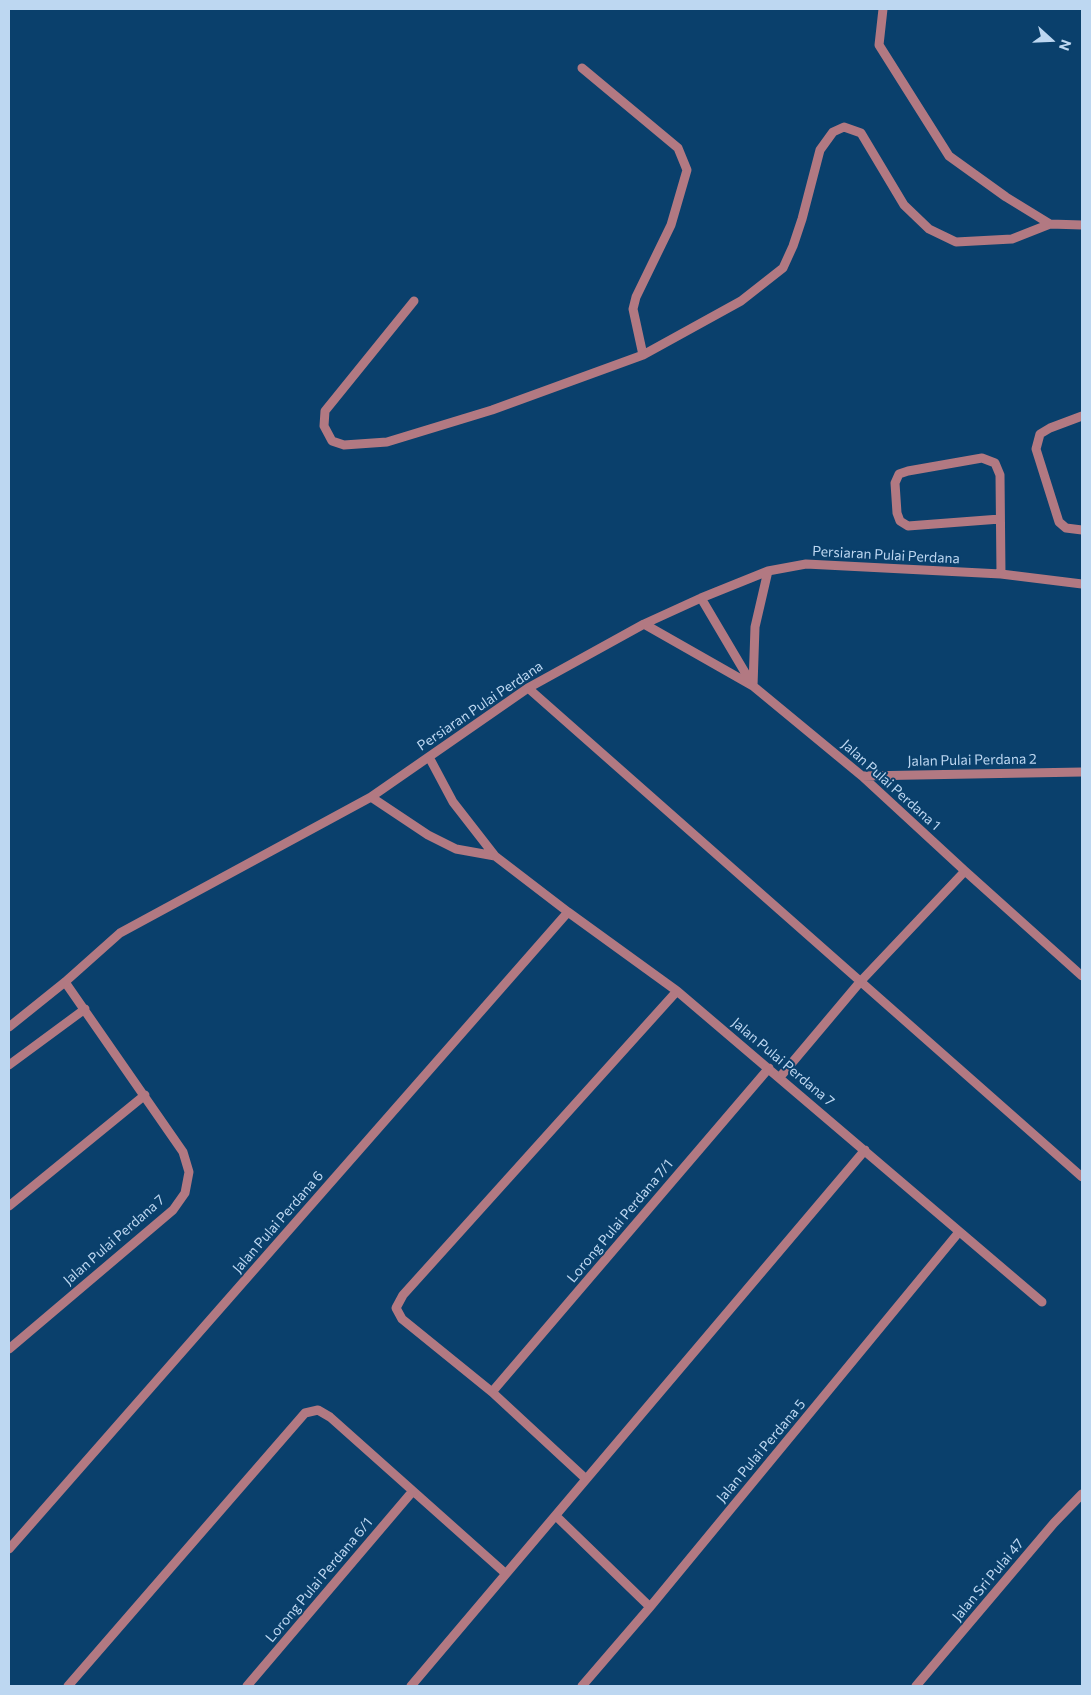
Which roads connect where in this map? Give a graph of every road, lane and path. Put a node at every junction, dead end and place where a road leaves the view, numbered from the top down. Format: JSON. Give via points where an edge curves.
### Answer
{"nodes":[{"id":1,"x":883,"y":9,"type":"edge"},
{"id":2,"x":582,"y":68,"type":"dead end"},
{"id":3,"x":1050,"y":224,"type":"junction"},
{"id":4,"x":1082,"y":225,"type":"edge"},
{"id":5,"x":414,"y":301,"type":"dead end"},
{"id":6,"x":643,"y":355,"type":"junction"},
{"id":7,"x":1082,"y":416,"type":"edge"},
{"id":8,"x":1000,"y":518,"type":"junction"},
{"id":9,"x":1082,"y":530,"type":"edge"},
{"id":10,"x":768,"y":571,"type":"junction"},
{"id":11,"x":1001,"y":574,"type":"junction"},
{"id":12,"x":1082,"y":584,"type":"edge"},
{"id":13,"x":701,"y":598,"type":"junction"},
{"id":14,"x":644,"y":624,"type":"junction"},
{"id":15,"x":753,"y":686,"type":"junction"},
{"id":16,"x":528,"y":688,"type":"junction"},
{"id":17,"x":429,"y":757,"type":"junction"},
{"id":18,"x":1082,"y":772,"type":"edge"},
{"id":19,"x":862,"y":776,"type":"junction"},
{"id":20,"x":371,"y":797,"type":"junction"},
{"id":21,"x":495,"y":856,"type":"junction"},
{"id":22,"x":965,"y":871,"type":"junction"},
{"id":23,"x":568,"y":912,"type":"junction"},
{"id":24,"x":1082,"y":976,"type":"edge"},
{"id":25,"x":65,"y":982,"type":"junction"},
{"id":26,"x":860,"y":982,"type":"junction"},
{"id":27,"x":677,"y":990,"type":"junction"},
{"id":28,"x":85,"y":1009,"type":"junction"},
{"id":29,"x":9,"y":1027,"type":"edge"},
{"id":30,"x":9,"y":1065,"type":"edge"},
{"id":31,"x":769,"y":1068,"type":"junction"},
{"id":32,"x":780,"y":1077,"type":"junction"},
{"id":33,"x":145,"y":1095,"type":"junction"},
{"id":34,"x":865,"y":1150,"type":"junction"},
{"id":35,"x":1082,"y":1177,"type":"edge"},
{"id":36,"x":9,"y":1206,"type":"edge"},
{"id":37,"x":960,"y":1232,"type":"junction"},
{"id":38,"x":1042,"y":1302,"type":"dead end"},
{"id":39,"x":9,"y":1349,"type":"edge"},
{"id":40,"x":492,"y":1392,"type":"junction"},
{"id":41,"x":586,"y":1479,"type":"junction"},
{"id":42,"x":412,"y":1492,"type":"junction"},
{"id":43,"x":1082,"y":1494,"type":"edge"},
{"id":44,"x":556,"y":1516,"type":"junction"},
{"id":45,"x":9,"y":1550,"type":"edge"},
{"id":46,"x":505,"y":1573,"type":"junction"},
{"id":47,"x":650,"y":1607,"type":"junction"},
{"id":48,"x":68,"y":1686,"type":"edge"},
{"id":49,"x":247,"y":1686,"type":"edge"},
{"id":50,"x":411,"y":1686,"type":"edge"},
{"id":51,"x":582,"y":1686,"type":"edge"},
{"id":52,"x":916,"y":1686,"type":"edge"}],
"edges":[{"from":1,"to":3,"type":"street","via":[[879,45],[949,156]]},
{"from":2,"to":6,"type":"street","via":[[678,148],[688,170],[671,225],[633,309]]},
{"from":3,"to":4,"type":"street"},
{"from":3,"to":6,"type":"street","via":[[1012,239],[956,242],[949,239],[929,229],[904,204],[861,134],[844,127],[833,132],[820,150],[802,219],[783,268],[741,301]]},
{"from":5,"to":6,"type":"street","via":[[324,411],[324,426],[332,441],[344,445],[387,442],[492,410]]},
{"from":7,"to":9,"type":"street","via":[[1040,434],[1036,449],[1059,522],[1066,528]]},
{"from":8,"to":8,"type":"street","via":[[908,526],[900,521],[897,513],[895,483],[899,474],[908,471],[982,458],[995,463],[1000,475]]},
{"from":8,"to":11,"type":"street"},
{"from":10,"to":11,"type":"street","name":"Persiaran Pulai Perdana","via":[[806,564]]},
{"from":10,"to":13,"type":"street","name":"Persiaran Pulai Perdana"},
{"from":10,"to":15,"type":"street","via":[[755,627]]},
{"from":11,"to":12,"type":"street","name":"Persiaran Pulai Perdana"},
{"from":13,"to":14,"type":"street","name":"Persiaran Pulai Perdana"},
{"from":13,"to":15,"type":"street","name":"Jalan Pulai Perdana 1"},
{"from":14,"to":15,"type":"street"},
{"from":14,"to":16,"type":"street","name":"Persiaran Pulai Perdana"},
{"from":15,"to":19,"type":"street","name":"Jalan Pulai Perdana 1"},
{"from":16,"to":17,"type":"street","name":"Persiaran Pulai Perdana"},
{"from":16,"to":26,"type":"street"},
{"from":17,"to":20,"type":"street","name":"Persiaran Pulai Perdana"},
{"from":17,"to":21,"type":"street","name":"Jalan Pulai Perdana 7","via":[[453,802]]},
{"from":18,"to":19,"type":"street","name":"Jalan Pulai Perdana 2"},
{"from":19,"to":22,"type":"street","name":"Jalan Pulai Perdana 1"},
{"from":20,"to":21,"type":"street","name":"Jalan Pulai Perdana 7","via":[[428,835],[456,849]]},
{"from":20,"to":25,"type":"street","name":"Persiaran Pulai Perdana","via":[[120,933]]},
{"from":21,"to":23,"type":"street","name":"Jalan Pulai Perdana 7"},
{"from":22,"to":24,"type":"street","name":"Jalan Pulai Perdana 1"},
{"from":22,"to":26,"type":"street"},
{"from":23,"to":27,"type":"street","name":"Jalan Pulai Perdana 7"},
{"from":23,"to":45,"type":"street","name":"Jalan Pulai Perdana 6"},
{"from":25,"to":28,"type":"street","name":"Jalan Pulai Perdana 7"},
{"from":25,"to":29,"type":"street","name":"Persiaran Pulai Perdana"},
{"from":26,"to":32,"type":"street"},
{"from":26,"to":35,"type":"street"},
{"from":27,"to":31,"type":"street","name":"Jalan Pulai Perdana 7"},
{"from":27,"to":40,"type":"street","via":[[403,1295],[396,1308],[402,1319]]},
{"from":28,"to":30,"type":"street"},
{"from":28,"to":33,"type":"street","name":"Jalan Pulai Perdana 7"},
{"from":31,"to":32,"type":"street","name":"Jalan Pulai Perdana 7"},
{"from":31,"to":40,"type":"street","name":"Lorong Pulai Perdana 7/1"},
{"from":32,"to":34,"type":"street","name":"Jalan Pulai Perdana 7"},
{"from":33,"to":36,"type":"street"},
{"from":33,"to":39,"type":"street","name":"Jalan Pulai Perdana 7","via":[[183,1152],[189,1172],[185,1193],[173,1210]]},
{"from":34,"to":37,"type":"street","name":"Jalan Pulai Perdana 7"},
{"from":34,"to":41,"type":"street"},
{"from":37,"to":38,"type":"street","name":"Jalan Pulai Perdana 7"},
{"from":37,"to":47,"type":"street","name":"Jalan Pulai Perdana 5"},
{"from":40,"to":41,"type":"street"},
{"from":41,"to":44,"type":"street"},
{"from":42,"to":46,"type":"street"},
{"from":42,"to":48,"type":"street","via":[[330,1417],[318,1410],[305,1413]]},
{"from":42,"to":49,"type":"street","name":"Lorong Pulai Perdana 6/1"},
{"from":43,"to":52,"type":"street","name":"Jalan Sri Pulai 47"},
{"from":44,"to":46,"type":"street"},
{"from":44,"to":47,"type":"street"},
{"from":46,"to":50,"type":"street"},
{"from":47,"to":51,"type":"street","name":"Jalan Pulai Perdana 5"}]}
